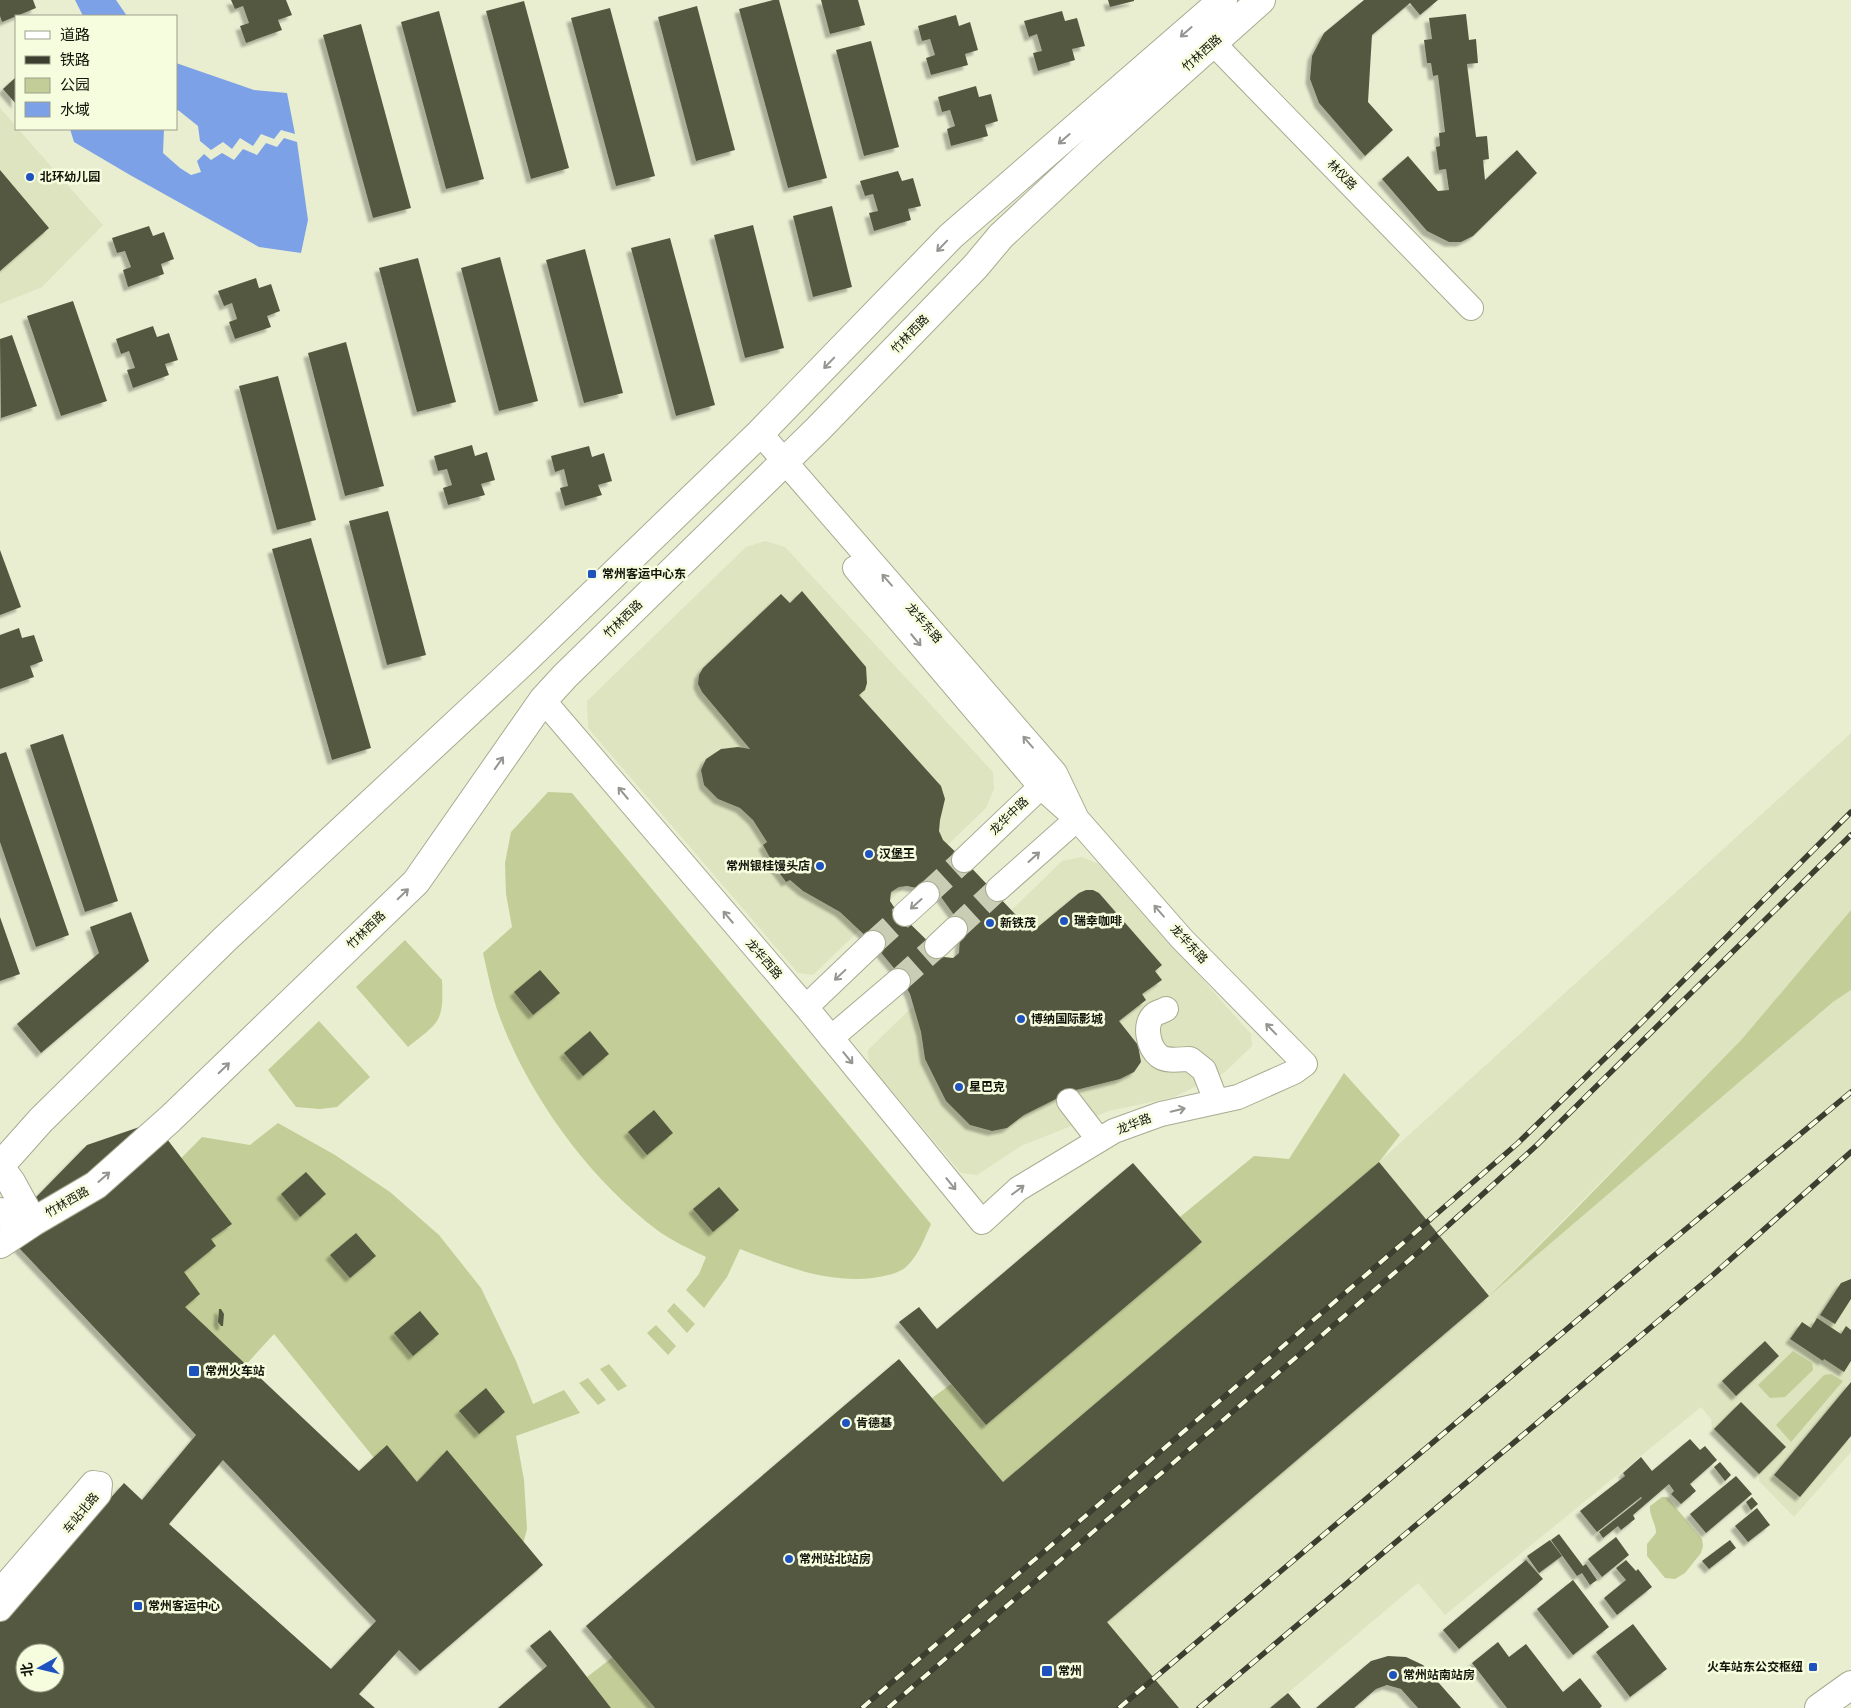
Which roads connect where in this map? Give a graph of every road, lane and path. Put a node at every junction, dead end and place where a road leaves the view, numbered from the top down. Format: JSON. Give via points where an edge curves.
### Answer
{"nodes":[{"id":1,"x":1223,"y":0,"type":"edge"},
{"id":2,"x":1261,"y":0,"type":"edge"},
{"id":3,"x":1212,"y":43,"type":"junction"},
{"id":4,"x":1471,"y":308,"type":"dead end"},
{"id":5,"x":754,"y":438,"type":"junction"},
{"id":6,"x":779,"y":467,"type":"junction"},
{"id":7,"x":543,"y":700,"type":"junction"},
{"id":8,"x":1048,"y":780,"type":"junction"},
{"id":9,"x":1077,"y":819,"type":"junction"},
{"id":10,"x":964,"y":860,"type":"tunnel mouth"},
{"id":11,"x":998,"y":889,"type":"tunnel mouth"},
{"id":12,"x":928,"y":894,"type":"tunnel mouth"},
{"id":13,"x":905,"y":914,"type":"tunnel mouth"},
{"id":14,"x":955,"y":929,"type":"tunnel mouth"},
{"id":15,"x":874,"y":943,"type":"tunnel mouth"},
{"id":16,"x":937,"y":946,"type":"tunnel mouth"},
{"id":17,"x":898,"y":980,"type":"tunnel mouth"},
{"id":18,"x":806,"y":1007,"type":"junction"},
{"id":19,"x":1166,"y":1009,"type":"dead end"},
{"id":20,"x":832,"y":1038,"type":"junction"},
{"id":21,"x":1305,"y":1064,"type":"joint"},
{"id":22,"x":1069,"y":1101,"type":"dead end"},
{"id":23,"x":1216,"y":1101,"type":"junction"},
{"id":24,"x":1100,"y":1140,"type":"junction"},
{"id":25,"x":3,"y":1175,"type":"edge"},
{"id":26,"x":0,"y":1212,"type":"edge"},
{"id":27,"x":33,"y":1222,"type":"junction"},
{"id":28,"x":982,"y":1222,"type":"joint"},
{"id":29,"x":0,"y":1244,"type":"edge"},
{"id":30,"x":0,"y":1591,"type":"edge"},
{"id":31,"x":0,"y":1608,"type":"edge"},
{"id":32,"x":1851,"y":1685,"type":"edge"},
{"id":33,"x":1820,"y":1708,"type":"edge"}],
"edges":[{"from":1,"to":5,"type":"main road","name":"竹林西路","one_way":true,"via":[[951,236]]},
{"from":2,"to":3,"type":"main road","name":"竹林西路"},
{"from":3,"to":4,"type":"street","name":"林仪路"},
{"from":3,"to":6,"type":"main road","name":"竹林西路","via":[[1001,236],[975,267]]},
{"from":5,"to":6,"type":"street","name":"龙华东路"},
{"from":5,"to":25,"type":"main road","name":"竹林西路","via":[[525,660],[225,939],[41,1120]]},
{"from":6,"to":7,"type":"main road","name":"竹林西路"},
{"from":6,"to":8,"type":"street","name":"龙华东路"},
{"from":18,"to":7,"type":"street","name":"龙华西路","one_way":true},
{"from":27,"to":7,"type":"main road","name":"竹林西路","one_way":true,"via":[[96,1185],[170,1119],[416,882]]},
{"from":8,"to":9,"type":"street","name":"龙华东路"},
{"from":8,"to":10,"type":"street","name":"龙华中路"},
{"from":11,"to":9,"type":"street","one_way":true},
{"from":21,"to":9,"type":"street","name":"龙华东路","one_way":true,"via":[[1182,938]]},
{"from":12,"to":13,"type":"street","one_way":true},
{"from":14,"to":16,"type":"street"},
{"from":15,"to":18,"type":"street","one_way":true},
{"from":17,"to":20,"type":"street"},
{"from":18,"to":20,"type":"street","name":"龙华西路"},
{"from":19,"to":23,"type":"street","via":[[1154,1014],[1148,1026],[1150,1043],[1160,1056],[1174,1060],[1190,1059],[1204,1070]]},
{"from":20,"to":28,"type":"street","name":"龙华西路","one_way":true},
{"from":21,"to":23,"type":"street","name":"龙华路","via":[[1238,1097]]},
{"from":22,"to":24,"type":"street"},
{"from":24,"to":23,"type":"street","name":"龙华路","one_way":true,"via":[[1114,1131],[1161,1114]]},
{"from":28,"to":24,"type":"street","name":"龙华路","one_way":true,"via":[[1018,1189]]},
{"from":25,"to":27,"type":"main road"},
{"from":26,"to":27,"type":"main road"},
{"from":27,"to":29,"type":"main road","name":"竹林西路"},
{"from":30,"to":31,"type":"street","name":"车站北路","via":[[93,1484],[100,1484],[99,1494]]},
{"from":32,"to":33,"type":"main road"}]}
